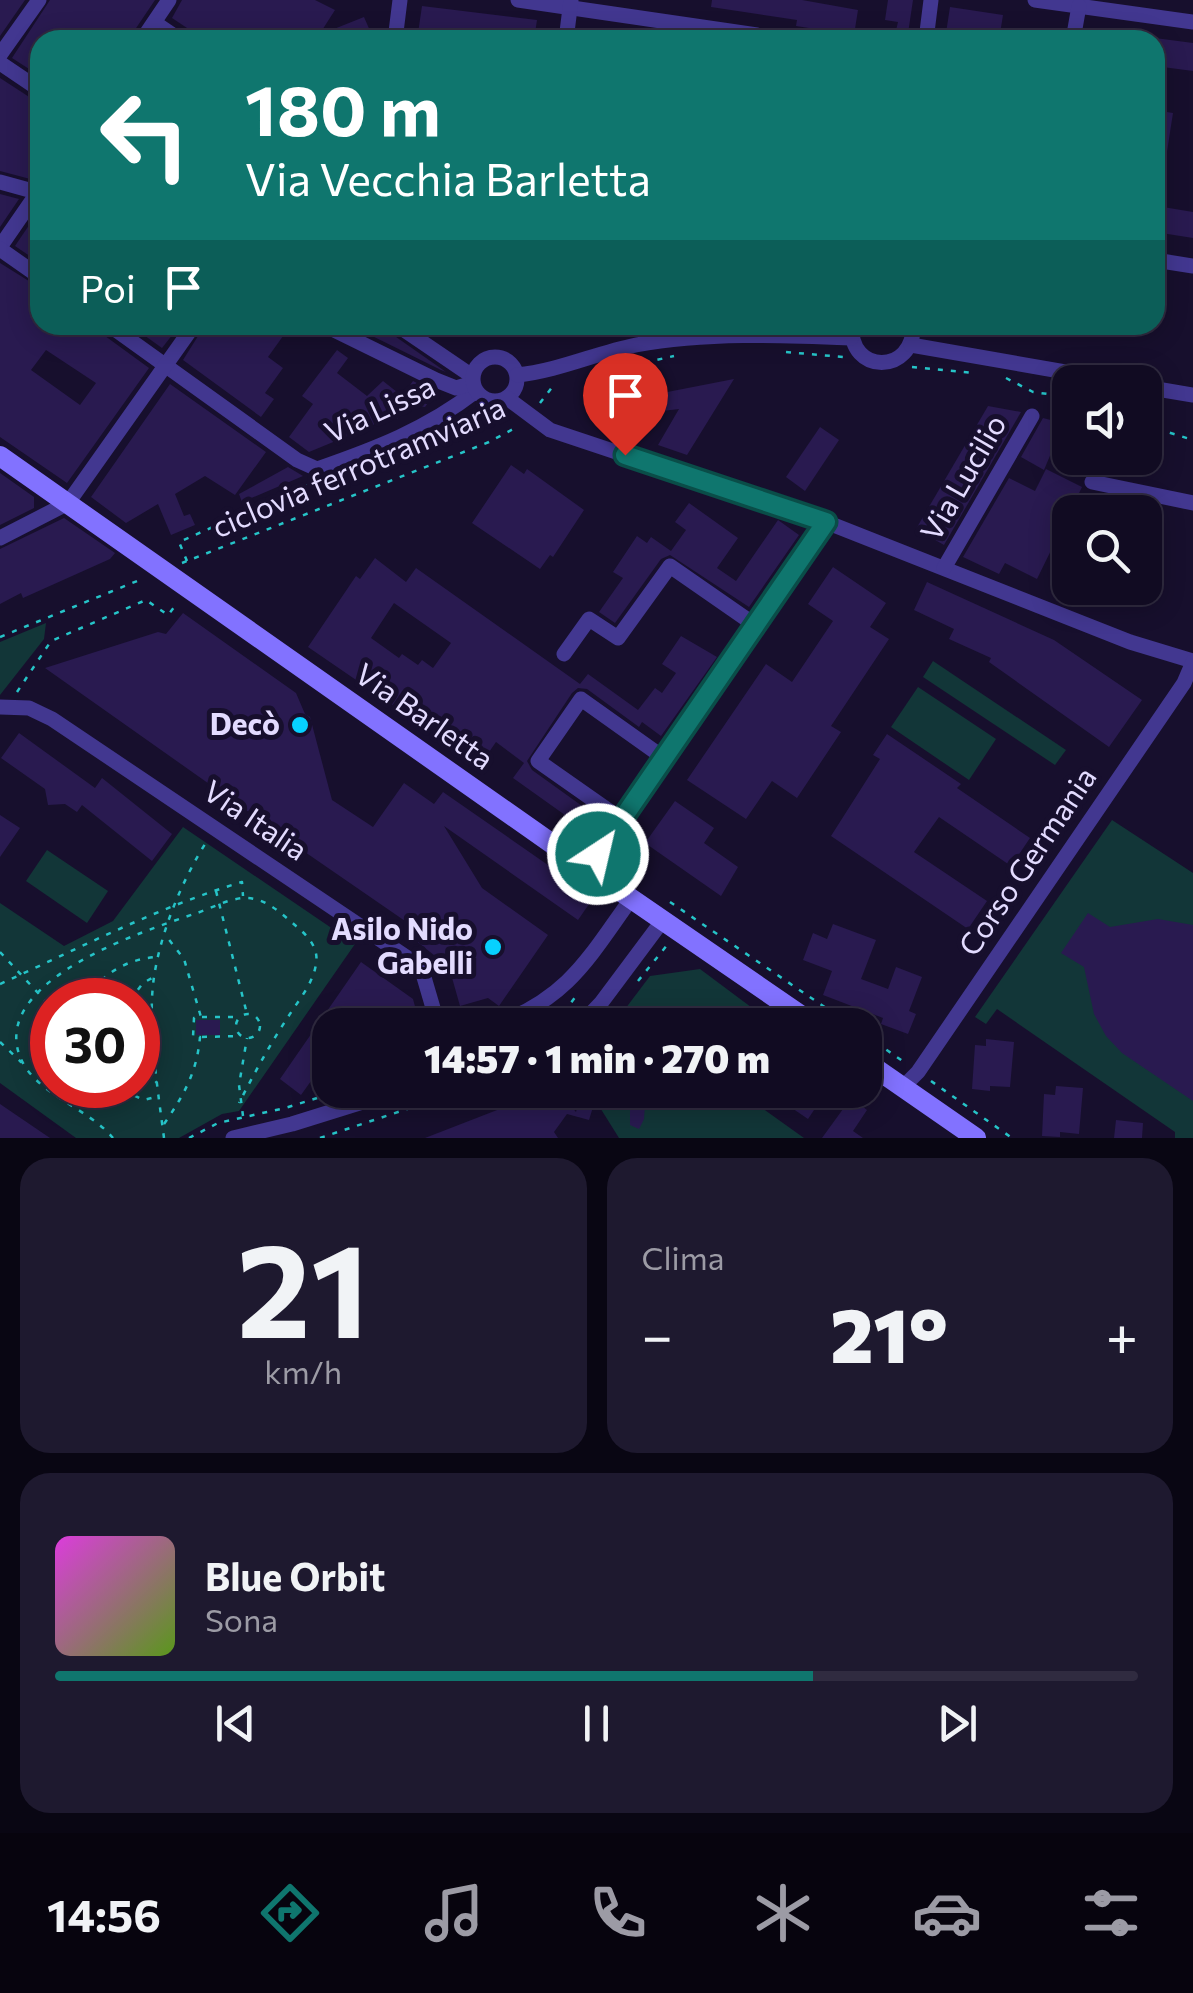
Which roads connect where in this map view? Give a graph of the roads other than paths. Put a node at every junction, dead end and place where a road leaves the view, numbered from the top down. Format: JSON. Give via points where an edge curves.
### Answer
{"nodes":[{"id":1,"x":38,"y":0,"type":"edge"},
{"id":2,"x":169,"y":0,"type":"edge"},
{"id":3,"x":400,"y":0,"type":"edge"},
{"id":4,"x":518,"y":0,"type":"edge"},
{"id":5,"x":932,"y":0,"type":"edge"},
{"id":6,"x":1035,"y":0,"type":"edge"},
{"id":7,"x":1172,"y":0,"type":"edge"},
{"id":8,"x":571,"y":4,"type":"edge"},
{"id":9,"x":1078,"y":6,"type":"junction"},
{"id":10,"x":1169,"y":19,"type":"junction"},
{"id":11,"x":154,"y":22,"type":"junction"},
{"id":12,"x":1193,"y":22,"type":"edge"},
{"id":13,"x":149,"y":30,"type":"edge"},
{"id":14,"x":166,"y":30,"type":"edge"},
{"id":15,"x":396,"y":30,"type":"edge"},
{"id":16,"x":567,"y":30,"type":"edge"},
{"id":17,"x":732,"y":30,"type":"edge"},
{"id":18,"x":928,"y":30,"type":"edge"},
{"id":19,"x":1075,"y":30,"type":"edge"},
{"id":20,"x":0,"y":59,"type":"edge"},
{"id":21,"x":30,"y":82,"type":"edge"},
{"id":22,"x":0,"y":182,"type":"edge"},
{"id":23,"x":30,"y":189,"type":"edge"},
{"id":24,"x":30,"y":204,"type":"edge"},
{"id":25,"x":0,"y":248,"type":"edge"},
{"id":26,"x":1165,"y":262,"type":"edge"},
{"id":27,"x":1193,"y":266,"type":"edge"},
{"id":28,"x":30,"y":270,"type":"edge"},
{"id":29,"x":122,"y":335,"type":"edge"},
{"id":30,"x":187,"y":335,"type":"edge"},
{"id":31,"x":344,"y":335,"type":"edge"},
{"id":32,"x":411,"y":335,"type":"edge"},
{"id":33,"x":766,"y":335,"type":"edge"},
{"id":34,"x":853,"y":335,"type":"edge"},
{"id":35,"x":912,"y":335,"type":"edge"},
{"id":36,"x":911,"y":344,"type":"junction"},
{"id":37,"x":166,"y":365,"type":"junction"},
{"id":38,"x":1052,"y":369,"type":"edge"},
{"id":39,"x":517,"y":375,"type":"junction"},
{"id":40,"x":472,"y":377,"type":"junction"},
{"id":41,"x":1162,"y":390,"type":"edge"},
{"id":42,"x":1193,"y":396,"type":"edge"},
{"id":43,"x":507,"y":398,"type":"junction"},
{"id":44,"x":1032,"y":416,"type":"dead end"},
{"id":45,"x":0,"y":456,"type":"edge"},
{"id":46,"x":1092,"y":482,"type":"dead end"},
{"id":47,"x":68,"y":503,"type":"junction"},
{"id":48,"x":1193,"y":503,"type":"edge"},
{"id":49,"x":826,"y":522,"type":"junction"},
{"id":50,"x":0,"y":538,"type":"edge"},
{"id":51,"x":944,"y":568,"type":"junction"},
{"id":52,"x":756,"y":625,"type":"junction"},
{"id":53,"x":564,"y":654,"type":"dead end"},
{"id":54,"x":1193,"y":662,"type":"edge"},
{"id":55,"x":1188,"y":684,"type":"edge"},
{"id":56,"x":5,"y":707,"type":"edge"},
{"id":57,"x":664,"y":758,"type":"junction"},
{"id":58,"x":622,"y":820,"type":"junction"},
{"id":59,"x":588,"y":870,"type":"junction"},
{"id":60,"x":631,"y":899,"type":"junction"},
{"id":61,"x":670,"y":925,"type":"junction"},
{"id":62,"x":433,"y":1008,"type":"edge"},
{"id":63,"x":534,"y":1008,"type":"edge"},
{"id":64,"x":596,"y":1008,"type":"edge"},
{"id":65,"x":786,"y":1008,"type":"edge"},
{"id":66,"x":882,"y":1076,"type":"edge"},
{"id":67,"x":902,"y":1088,"type":"junction"},
{"id":68,"x":347,"y":1108,"type":"edge"},
{"id":69,"x":270,"y":1134,"type":"edge"},
{"id":70,"x":234,"y":1138,"type":"edge"},
{"id":71,"x":976,"y":1138,"type":"edge"}],
"edges":[{"from":1,"to":20,"type":"street"},
{"from":2,"to":11,"type":"street"},
{"from":3,"to":15,"type":"street"},
{"from":4,"to":8,"type":"street"},
{"from":5,"to":18,"type":"street"},
{"from":6,"to":9,"type":"street"},
{"from":7,"to":10,"type":"street"},
{"from":8,"to":16,"type":"street"},
{"from":8,"to":17,"type":"street"},
{"from":9,"to":10,"type":"street"},
{"from":9,"to":19,"type":"street"},
{"from":10,"to":12,"type":"street"},
{"from":11,"to":13,"type":"street"},
{"from":11,"to":14,"type":"street"},
{"from":20,"to":21,"type":"street"},
{"from":22,"to":23,"type":"street"},
{"from":24,"to":25,"type":"street"},
{"from":25,"to":28,"type":"street"},
{"from":26,"to":27,"type":"street"},
{"from":29,"to":37,"type":"street","name":"Via Lissa"},
{"from":30,"to":37,"type":"street"},
{"from":31,"to":40,"type":"street","via":[[456,388]]},
{"from":32,"to":40,"type":"street"},
{"from":33,"to":39,"type":"street","via":[[637,345],[567,362],[549,378]]},
{"from":34,"to":36,"type":"street","via":[[861,355],[878,363],[898,359]]},
{"from":35,"to":36,"type":"street"},
{"from":36,"to":38,"type":"street"},
{"from":37,"to":40,"type":"street","name":"Via Lissa","via":[[318,475],[444,416]]},
{"from":37,"to":47,"type":"street"},
{"from":39,"to":40,"type":"street","via":[[500,356],[483,360]]},
{"from":39,"to":43,"type":"street"},
{"from":40,"to":43,"type":"street","via":[[490,401]]},
{"from":41,"to":42,"type":"street"},
{"from":43,"to":49,"type":"street","via":[[550,430]]},
{"from":44,"to":51,"type":"street","name":"Via Lucilio"},
{"from":45,"to":47,"type":"main road","name":"Via Barletta"},
{"from":46,"to":48,"type":"street"},
{"from":47,"to":50,"type":"street"},
{"from":47,"to":59,"type":"main road","name":"Via Barletta","via":[[179,574]]},
{"from":49,"to":51,"type":"street"},
{"from":49,"to":52,"type":"street"},
{"from":51,"to":54,"type":"street"},
{"from":52,"to":53,"type":"street","via":[[670,566],[618,638],[590,619]]},
{"from":52,"to":57,"type":"street"},
{"from":54,"to":55,"type":"street","name":"Corso Germania"},
{"from":55,"to":67,"type":"street","name":"Corso Germania"},
{"from":56,"to":62,"type":"street","name":"Via Italia","via":[[52,719],[421,967]]},
{"from":57,"to":58,"type":"street"},
{"from":57,"to":58,"type":"street","via":[[580,698],[538,761]]},
{"from":58,"to":59,"type":"street"},
{"from":59,"to":60,"type":"main road","name":"Via Barletta"},
{"from":60,"to":61,"type":"main road","name":"Via Barletta"},
{"from":60,"to":63,"type":"street","via":[[575,975]]},
{"from":61,"to":64,"type":"street"},
{"from":61,"to":65,"type":"main road","name":"Via Barletta"},
{"from":66,"to":67,"type":"main road"},
{"from":67,"to":71,"type":"main road"},
{"from":68,"to":69,"type":"street"},
{"from":69,"to":70,"type":"street"}]}
